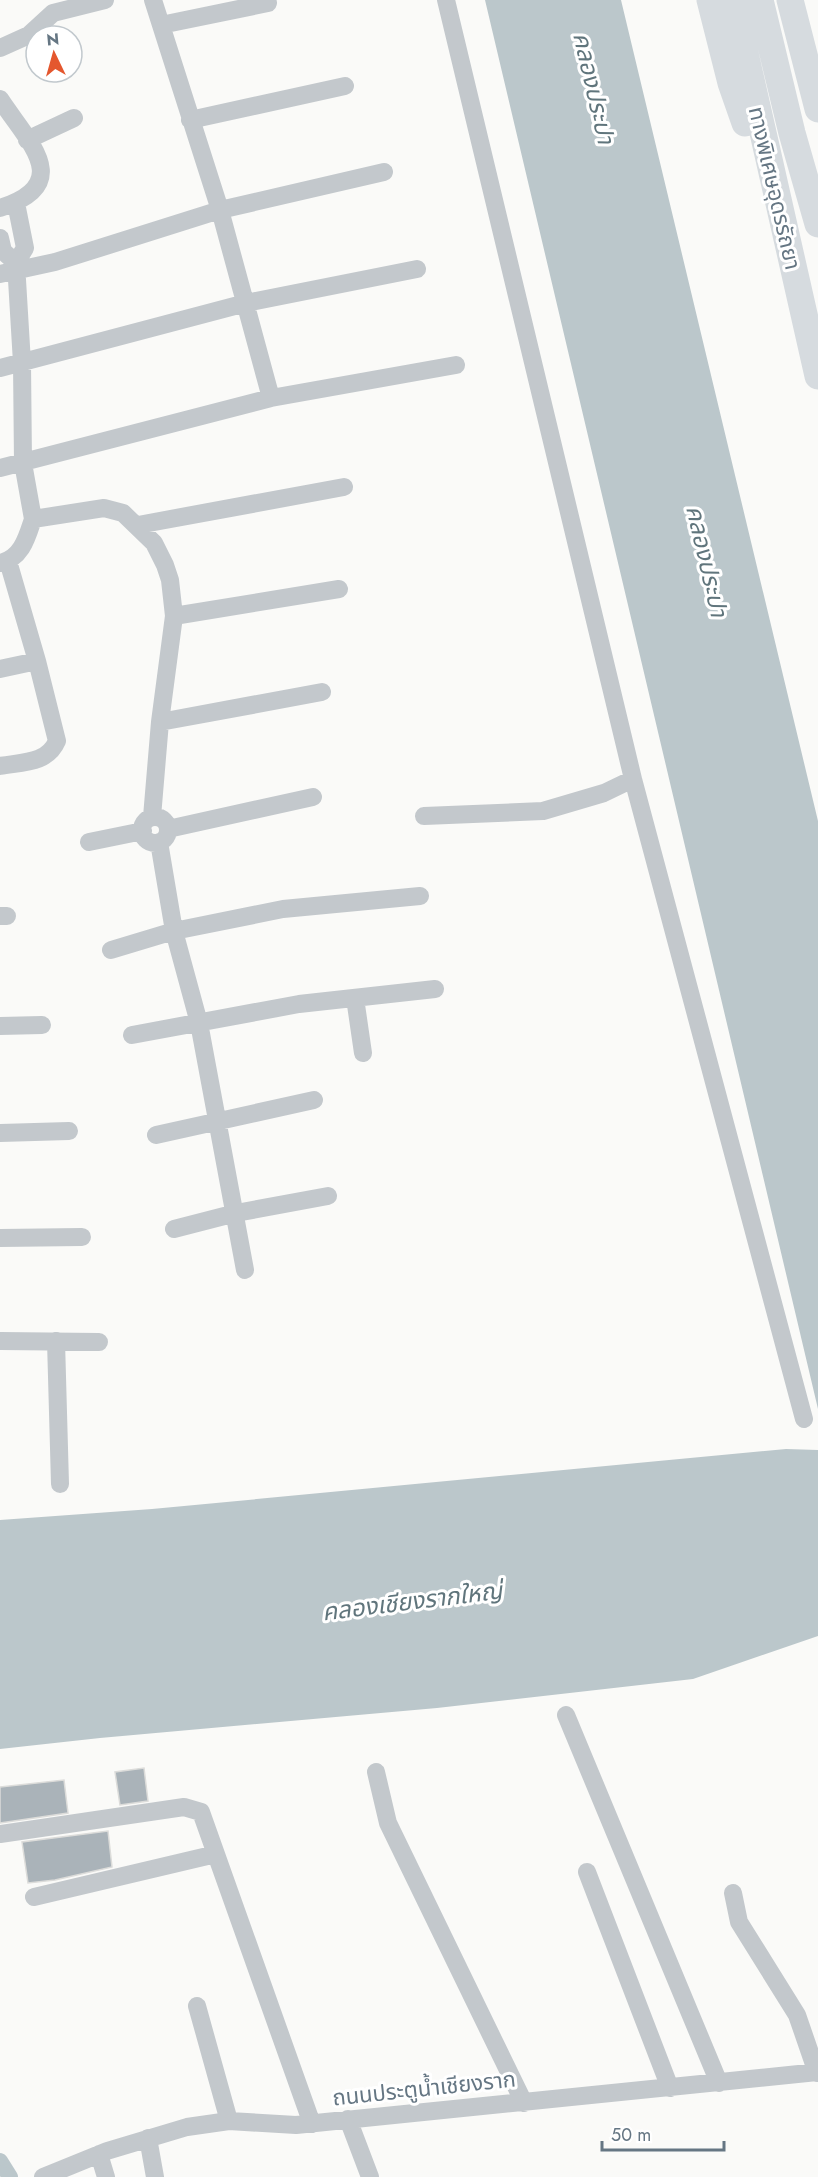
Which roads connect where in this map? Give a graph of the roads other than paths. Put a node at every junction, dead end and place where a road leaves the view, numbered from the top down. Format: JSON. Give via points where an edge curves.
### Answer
{"nodes":[{"id":1,"x":105,"y":0,"type":"edge"},
{"id":2,"x":153,"y":0,"type":"edge"},
{"id":3,"x":446,"y":0,"type":"edge"},
{"id":4,"x":710,"y":0,"type":"edge"},
{"id":5,"x":733,"y":0,"type":"edge"},
{"id":6,"x":760,"y":0,"type":"edge"},
{"id":7,"x":790,"y":0,"type":"edge"},
{"id":8,"x":268,"y":3,"type":"dead end"},
{"id":9,"x":161,"y":25,"type":"junction"},
{"id":10,"x":0,"y":48,"type":"edge"},
{"id":11,"x":345,"y":86,"type":"dead end"},
{"id":12,"x":0,"y":99,"type":"edge"},
{"id":13,"x":818,"y":109,"type":"edge"},
{"id":14,"x":74,"y":118,"type":"dead end"},
{"id":15,"x":190,"y":120,"type":"junction"},
{"id":16,"x":27,"y":140,"type":"junction"},
{"id":17,"x":384,"y":172,"type":"dead end"},
{"id":18,"x":8,"y":205,"type":"edge"},
{"id":19,"x":220,"y":210,"type":"junction"},
{"id":20,"x":818,"y":224,"type":"edge"},
{"id":21,"x":0,"y":238,"type":"edge"},
{"id":22,"x":787,"y":243,"type":"junction"},
{"id":23,"x":11,"y":269,"type":"edge"},
{"id":24,"x":417,"y":269,"type":"dead end"},
{"id":25,"x":246,"y":303,"type":"junction"},
{"id":26,"x":22,"y":363,"type":"junction"},
{"id":27,"x":456,"y":365,"type":"dead end"},
{"id":28,"x":0,"y":368,"type":"edge"},
{"id":29,"x":818,"y":376,"type":"edge"},
{"id":30,"x":271,"y":398,"type":"junction"},
{"id":31,"x":23,"y":463,"type":"junction"},
{"id":32,"x":0,"y":468,"type":"edge"},
{"id":33,"x":344,"y":487,"type":"dead end"},
{"id":34,"x":33,"y":519,"type":"junction"},
{"id":35,"x":138,"y":525,"type":"junction"},
{"id":36,"x":4,"y":562,"type":"edge"},
{"id":37,"x":339,"y":589,"type":"dead end"},
{"id":38,"x":174,"y":616,"type":"junction"},
{"id":39,"x":37,"y":661,"type":"junction"},
{"id":40,"x":0,"y":669,"type":"edge"},
{"id":41,"x":321,"y":692,"type":"dead end"},
{"id":42,"x":160,"y":722,"type":"junction"},
{"id":43,"x":0,"y":766,"type":"edge"},
{"id":44,"x":633,"y":779,"type":"junction"},
{"id":45,"x":313,"y":797,"type":"dead end"},
{"id":46,"x":424,"y":816,"type":"dead end"},
{"id":47,"x":147,"y":824,"type":"junction"},
{"id":48,"x":164,"y":835,"type":"junction"},
{"id":49,"x":89,"y":843,"type":"dead end"},
{"id":50,"x":420,"y":896,"type":"dead end"},
{"id":51,"x":174,"y":931,"type":"junction"},
{"id":52,"x":111,"y":950,"type":"dead end"},
{"id":53,"x":435,"y":989,"type":"dead end"},
{"id":54,"x":355,"y":998,"type":"junction"},
{"id":55,"x":200,"y":1023,"type":"junction"},
{"id":56,"x":42,"y":1025,"type":"dead end"},
{"id":57,"x":0,"y":1026,"type":"edge"},
{"id":58,"x":132,"y":1035,"type":"dead end"},
{"id":59,"x":363,"y":1053,"type":"dead end"},
{"id":60,"x":314,"y":1100,"type":"dead end"},
{"id":61,"x":218,"y":1121,"type":"junction"},
{"id":62,"x":69,"y":1131,"type":"dead end"},
{"id":63,"x":0,"y":1133,"type":"edge"},
{"id":64,"x":156,"y":1135,"type":"dead end"},
{"id":65,"x":328,"y":1196,"type":"dead end"},
{"id":66,"x":236,"y":1213,"type":"junction"},
{"id":67,"x":174,"y":1229,"type":"dead end"},
{"id":68,"x":82,"y":1237,"type":"dead end"},
{"id":69,"x":0,"y":1238,"type":"edge"},
{"id":70,"x":245,"y":1270,"type":"dead end"},
{"id":71,"x":0,"y":1341,"type":"edge"},
{"id":72,"x":56,"y":1341,"type":"junction"},
{"id":73,"x":99,"y":1342,"type":"dead end"},
{"id":74,"x":804,"y":1419,"type":"dead end"},
{"id":75,"x":60,"y":1484,"type":"dead end"},
{"id":76,"x":566,"y":1715,"type":"dead end"},
{"id":77,"x":376,"y":1772,"type":"dead end"},
{"id":78,"x":0,"y":1834,"type":"edge"},
{"id":79,"x":216,"y":1854,"type":"junction"},
{"id":80,"x":587,"y":1872,"type":"dead end"},
{"id":81,"x":733,"y":1893,"type":"dead end"},
{"id":82,"x":34,"y":1897,"type":"dead end"},
{"id":83,"x":197,"y":2006,"type":"dead end"},
{"id":84,"x":818,"y":2073,"type":"edge"},
{"id":85,"x":719,"y":2083,"type":"junction"},
{"id":86,"x":670,"y":2088,"type":"junction"},
{"id":87,"x":524,"y":2103,"type":"junction"},
{"id":88,"x":348,"y":2120,"type":"junction"},
{"id":89,"x":229,"y":2121,"type":"junction"},
{"id":90,"x":312,"y":2124,"type":"junction"},
{"id":91,"x":148,"y":2138,"type":"junction"},
{"id":92,"x":99,"y":2154,"type":"junction"},
{"id":93,"x":43,"y":2177,"type":"edge"},
{"id":94,"x":106,"y":2177,"type":"edge"},
{"id":95,"x":155,"y":2177,"type":"edge"},
{"id":96,"x":370,"y":2177,"type":"edge"}],
"edges":[{"from":1,"to":10,"type":"street","via":[[53,13],[29,35]]},
{"from":2,"to":9,"type":"street"},
{"from":3,"to":44,"type":"street"},
{"from":4,"to":22,"type":"highway","via":[[730,83]]},
{"from":5,"to":22,"type":"highway","name":"ทางพิเศษอุดรรัถยา"},
{"from":6,"to":20,"type":"highway","name":"ทางพิเศษอุดรรัถยา"},
{"from":7,"to":13,"type":"highway"},
{"from":8,"to":9,"type":"street"},
{"from":9,"to":15,"type":"street"},
{"from":11,"to":15,"type":"street"},
{"from":12,"to":16,"type":"street"},
{"from":14,"to":16,"type":"street"},
{"from":15,"to":19,"type":"street"},
{"from":16,"to":18,"type":"street","via":[[42,162],[41,179],[32,193]]},
{"from":17,"to":19,"type":"street"},
{"from":18,"to":23,"type":"street","via":[[25,248]]},
{"from":19,"to":23,"type":"street"},
{"from":19,"to":25,"type":"street"},
{"from":21,"to":23,"type":"street"},
{"from":22,"to":29,"type":"highway","name":"ทางพิเศษอุดรรัถยา"},
{"from":23,"to":26,"type":"street"},
{"from":24,"to":25,"type":"street"},
{"from":25,"to":26,"type":"street"},
{"from":25,"to":30,"type":"street"},
{"from":26,"to":28,"type":"street"},
{"from":26,"to":31,"type":"street"},
{"from":27,"to":30,"type":"street"},
{"from":30,"to":31,"type":"street"},
{"from":31,"to":32,"type":"street"},
{"from":31,"to":34,"type":"street"},
{"from":33,"to":35,"type":"street"},
{"from":34,"to":35,"type":"street","via":[[104,507],[123,513]]},
{"from":34,"to":36,"type":"street","via":[[24,546]]},
{"from":35,"to":38,"type":"street","via":[[154,543],[165,565]]},
{"from":36,"to":39,"type":"street"},
{"from":37,"to":38,"type":"street"},
{"from":38,"to":42,"type":"street"},
{"from":39,"to":40,"type":"street"},
{"from":39,"to":43,"type":"street","via":[[57,741],[44,758]]},
{"from":41,"to":42,"type":"street"},
{"from":42,"to":47,"type":"street"},
{"from":44,"to":46,"type":"street","via":[[604,793],[543,811]]},
{"from":44,"to":74,"type":"street"},
{"from":45,"to":48,"type":"street"},
{"from":47,"to":48,"type":"street","via":[[161,818]]},
{"from":47,"to":49,"type":"street"},
{"from":48,"to":51,"type":"street"},
{"from":50,"to":51,"type":"street","via":[[283,909]]},
{"from":51,"to":52,"type":"street"},
{"from":51,"to":55,"type":"street"},
{"from":53,"to":54,"type":"street"},
{"from":54,"to":55,"type":"street"},
{"from":54,"to":59,"type":"street"},
{"from":55,"to":58,"type":"street"},
{"from":55,"to":61,"type":"street"},
{"from":56,"to":57,"type":"street"},
{"from":60,"to":61,"type":"street"},
{"from":61,"to":64,"type":"street"},
{"from":61,"to":66,"type":"street"},
{"from":62,"to":63,"type":"street"},
{"from":65,"to":66,"type":"street"},
{"from":66,"to":67,"type":"street"},
{"from":66,"to":70,"type":"street"},
{"from":68,"to":69,"type":"street"},
{"from":71,"to":72,"type":"street"},
{"from":72,"to":73,"type":"street"},
{"from":72,"to":75,"type":"street"},
{"from":76,"to":85,"type":"street"},
{"from":77,"to":87,"type":"street","via":[[388,1823]]},
{"from":78,"to":79,"type":"street","via":[[191,1808],[201,1812]]},
{"from":79,"to":82,"type":"street"},
{"from":79,"to":90,"type":"street"},
{"from":80,"to":86,"type":"street"},
{"from":81,"to":84,"type":"street","via":[[739,1922],[797,2015]]},
{"from":83,"to":89,"type":"street"},
{"from":84,"to":85,"type":"street","name":"ถนนประตูน้ำเชียงราก"},
{"from":85,"to":86,"type":"street","name":"ถนนประตูน้ำเชียงราก"},
{"from":86,"to":87,"type":"street","name":"ถนนประตูน้ำเชียงราก"},
{"from":87,"to":88,"type":"street","name":"ถนนประตูน้ำเชียงราก"},
{"from":88,"to":90,"type":"street","name":"ถนนประตูน้ำเชียงราก"},
{"from":88,"to":96,"type":"street"},
{"from":89,"to":90,"type":"street","name":"ถนนประตูน้ำเชียงราก"},
{"from":89,"to":91,"type":"street","name":"ถนนประตูน้ำเชียงราก"},
{"from":91,"to":92,"type":"street","name":"ถนนประตูน้ำเชียงราก"},
{"from":91,"to":95,"type":"street"},
{"from":92,"to":93,"type":"street","name":"ถนนประตูน้ำเชียงราก"},
{"from":92,"to":94,"type":"street"}]}
